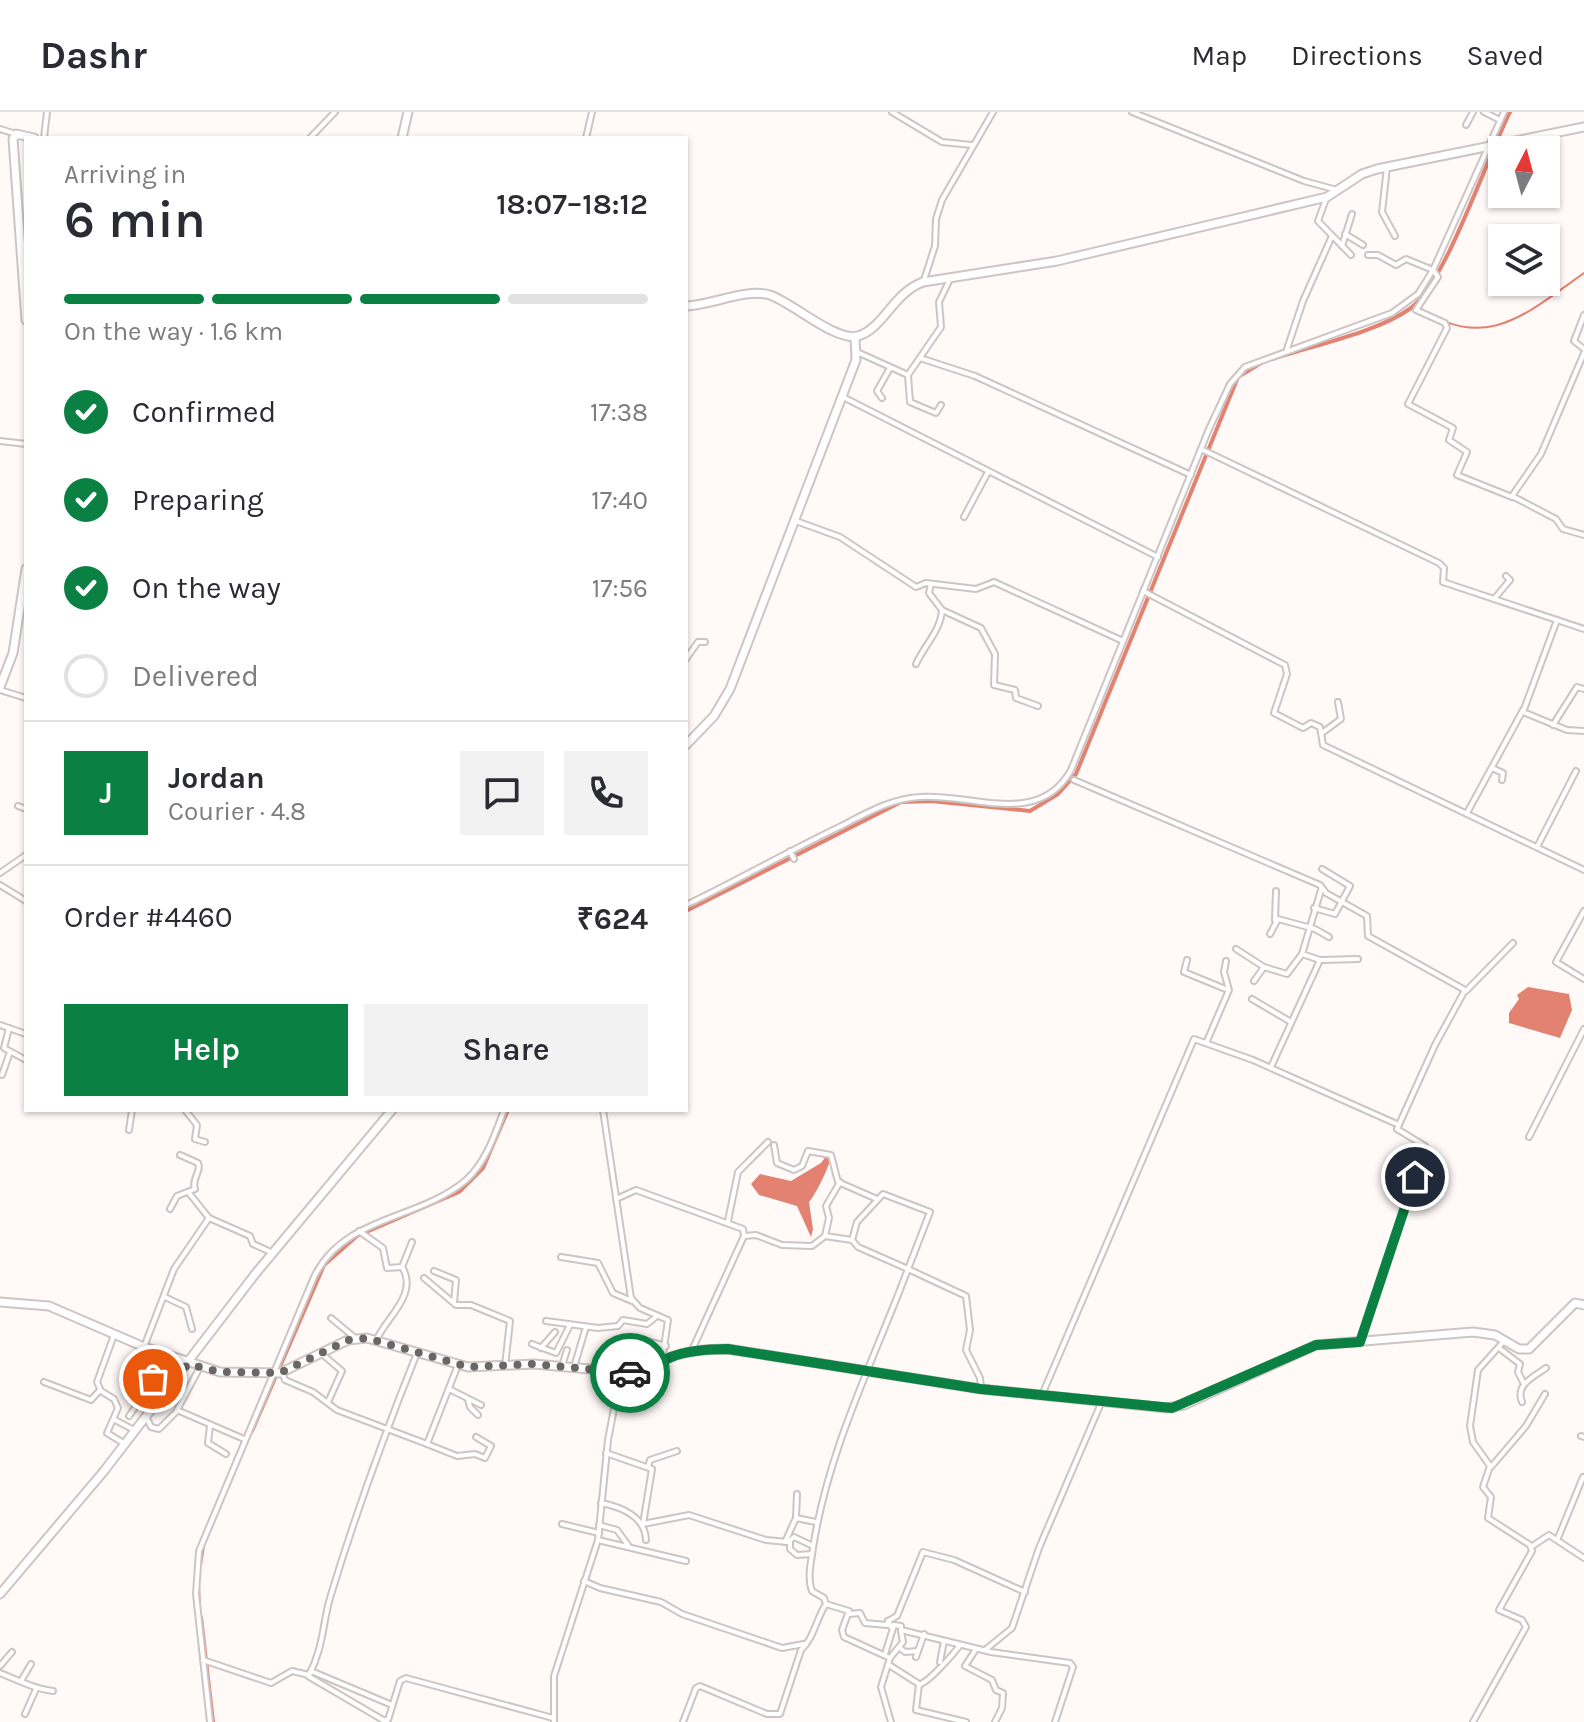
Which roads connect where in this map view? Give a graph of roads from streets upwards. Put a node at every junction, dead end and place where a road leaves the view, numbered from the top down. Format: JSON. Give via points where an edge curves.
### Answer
{"nodes":[{"id":1,"x":47,"y":112,"type":"edge"},
{"id":2,"x":335,"y":112,"type":"edge"},
{"id":3,"x":408,"y":112,"type":"edge"},
{"id":4,"x":592,"y":112,"type":"edge"},
{"id":5,"x":892,"y":112,"type":"edge"},
{"id":6,"x":993,"y":112,"type":"edge"},
{"id":7,"x":1132,"y":112,"type":"edge"},
{"id":8,"x":1473,"y":112,"type":"edge"},
{"id":9,"x":1484,"y":112,"type":"edge"},
{"id":10,"x":1504,"y":112,"type":"edge"},
{"id":11,"x":1500,"y":120,"type":"junction"},
{"id":12,"x":1466,"y":125,"type":"dead end"},
{"id":13,"x":1584,"y":127,"type":"edge"},
{"id":14,"x":0,"y":129,"type":"edge"},
{"id":15,"x":16,"y":134,"type":"junction"},
{"id":16,"x":25,"y":136,"type":"edge"},
{"id":17,"x":44,"y":136,"type":"edge"},
{"id":18,"x":312,"y":136,"type":"edge"},
{"id":19,"x":402,"y":136,"type":"edge"},
{"id":20,"x":586,"y":136,"type":"edge"},
{"id":21,"x":1494,"y":136,"type":"edge"},
{"id":22,"x":1544,"y":136,"type":"edge"},
{"id":23,"x":972,"y":145,"type":"junction"},
{"id":24,"x":1488,"y":148,"type":"edge"},
{"id":25,"x":1488,"y":153,"type":"edge"},
{"id":26,"x":1387,"y":167,"type":"junction"},
{"id":27,"x":1337,"y":190,"type":"junction"},
{"id":28,"x":1327,"y":197,"type":"junction"},
{"id":29,"x":1352,"y":214,"type":"dead end"},
{"id":30,"x":1345,"y":234,"type":"junction"},
{"id":31,"x":1332,"y":236,"type":"junction"},
{"id":32,"x":1395,"y":236,"type":"dead end"},
{"id":33,"x":1363,"y":245,"type":"dead end"},
{"id":34,"x":1342,"y":246,"type":"junction"},
{"id":35,"x":1351,"y":255,"type":"dead end"},
{"id":36,"x":1368,"y":255,"type":"dead end"},
{"id":37,"x":24,"y":265,"type":"edge"},
{"id":38,"x":1435,"y":273,"type":"junction"},
{"id":39,"x":952,"y":275,"type":"junction"},
{"id":40,"x":923,"y":282,"type":"junction"},
{"id":41,"x":688,"y":306,"type":"edge"},
{"id":42,"x":1584,"y":315,"type":"edge"},
{"id":43,"x":855,"y":337,"type":"junction"},
{"id":44,"x":1286,"y":350,"type":"junction"},
{"id":45,"x":857,"y":351,"type":"junction"},
{"id":46,"x":1584,"y":351,"type":"edge"},
{"id":47,"x":920,"y":358,"type":"junction"},
{"id":48,"x":890,"y":368,"type":"junction"},
{"id":49,"x":908,"y":375,"type":"junction"},
{"id":50,"x":840,"y":396,"type":"junction"},
{"id":51,"x":882,"y":398,"type":"dead end"},
{"id":52,"x":941,"y":405,"type":"dead end"},
{"id":53,"x":0,"y":441,"type":"edge"},
{"id":54,"x":24,"y":444,"type":"edge"},
{"id":55,"x":1205,"y":452,"type":"junction"},
{"id":56,"x":988,"y":472,"type":"junction"},
{"id":57,"x":1191,"y":475,"type":"junction"},
{"id":58,"x":1512,"y":497,"type":"junction"},
{"id":59,"x":964,"y":517,"type":"dead end"},
{"id":60,"x":793,"y":520,"type":"junction"},
{"id":61,"x":1584,"y":535,"type":"edge"},
{"id":62,"x":1158,"y":557,"type":"junction"},
{"id":63,"x":1506,"y":576,"type":"dead end"},
{"id":64,"x":931,"y":584,"type":"junction"},
{"id":65,"x":1147,"y":593,"type":"junction"},
{"id":66,"x":1494,"y":599,"type":"junction"},
{"id":67,"x":24,"y":603,"type":"edge"},
{"id":68,"x":942,"y":610,"type":"junction"},
{"id":69,"x":1557,"y":620,"type":"junction"},
{"id":70,"x":1584,"y":629,"type":"edge"},
{"id":71,"x":1123,"y":641,"type":"junction"},
{"id":72,"x":705,"y":642,"type":"dead end"},
{"id":73,"x":688,"y":656,"type":"edge"},
{"id":74,"x":916,"y":664,"type":"dead end"},
{"id":75,"x":3,"y":671,"type":"edge"},
{"id":76,"x":0,"y":689,"type":"edge"},
{"id":77,"x":1584,"y":689,"type":"edge"},
{"id":78,"x":24,"y":697,"type":"edge"},
{"id":79,"x":1338,"y":702,"type":"dead end"},
{"id":80,"x":1038,"y":706,"type":"dead end"},
{"id":81,"x":1523,"y":710,"type":"junction"},
{"id":82,"x":1553,"y":725,"type":"junction"},
{"id":83,"x":1584,"y":731,"type":"edge"},
{"id":84,"x":1322,"y":733,"type":"junction"},
{"id":85,"x":688,"y":743,"type":"edge"},
{"id":86,"x":1492,"y":768,"type":"junction"},
{"id":87,"x":1576,"y":771,"type":"dead end"},
{"id":88,"x":1074,"y":780,"type":"dead end"},
{"id":89,"x":1502,"y":780,"type":"dead end"},
{"id":90,"x":18,"y":806,"type":"dead end"},
{"id":91,"x":24,"y":808,"type":"edge"},
{"id":92,"x":1467,"y":813,"type":"junction"},
{"id":93,"x":1537,"y":847,"type":"junction"},
{"id":94,"x":24,"y":856,"type":"edge"},
{"id":95,"x":1322,"y":869,"type":"dead end"},
{"id":96,"x":1584,"y":870,"type":"edge"},
{"id":97,"x":0,"y":873,"type":"edge"},
{"id":98,"x":0,"y":885,"type":"edge"},
{"id":99,"x":1321,"y":890,"type":"junction"},
{"id":100,"x":1276,"y":891,"type":"dead end"},
{"id":101,"x":24,"y":900,"type":"edge"},
{"id":102,"x":1341,"y":901,"type":"junction"},
{"id":103,"x":688,"y":904,"type":"edge"},
{"id":104,"x":1314,"y":908,"type":"junction"},
{"id":105,"x":1584,"y":911,"type":"edge"},
{"id":106,"x":1275,"y":921,"type":"junction"},
{"id":107,"x":1309,"y":929,"type":"junction"},
{"id":108,"x":1270,"y":934,"type":"dead end"},
{"id":109,"x":1329,"y":937,"type":"dead end"},
{"id":110,"x":1513,"y":943,"type":"dead end"},
{"id":111,"x":1236,"y":949,"type":"dead end"},
{"id":112,"x":1302,"y":954,"type":"junction"},
{"id":113,"x":1358,"y":959,"type":"dead end"},
{"id":114,"x":1187,"y":960,"type":"dead end"},
{"id":115,"x":1320,"y":960,"type":"junction"},
{"id":116,"x":1226,"y":961,"type":"dead end"},
{"id":117,"x":1264,"y":967,"type":"junction"},
{"id":118,"x":1584,"y":979,"type":"edge"},
{"id":119,"x":1254,"y":981,"type":"dead end"},
{"id":120,"x":1229,"y":990,"type":"junction"},
{"id":121,"x":1466,"y":991,"type":"junction"},
{"id":122,"x":1252,"y":999,"type":"dead end"},
{"id":123,"x":1292,"y":1023,"type":"junction"},
{"id":124,"x":0,"y":1025,"type":"edge"},
{"id":125,"x":9,"y":1028,"type":"junction"},
{"id":126,"x":1584,"y":1029,"type":"edge"},
{"id":127,"x":24,"y":1033,"type":"edge"},
{"id":128,"x":1207,"y":1041,"type":"junction"},
{"id":129,"x":10,"y":1052,"type":"junction"},
{"id":130,"x":24,"y":1059,"type":"edge"},
{"id":131,"x":1271,"y":1068,"type":"junction"},
{"id":132,"x":2,"y":1075,"type":"edge"},
{"id":133,"x":132,"y":1112,"type":"edge"},
{"id":134,"x":187,"y":1112,"type":"edge"},
{"id":135,"x":390,"y":1112,"type":"edge"},
{"id":136,"x":503,"y":1112,"type":"edge"},
{"id":137,"x":603,"y":1112,"type":"edge"},
{"id":138,"x":1399,"y":1125,"type":"junction"},
{"id":139,"x":129,"y":1130,"type":"dead end"},
{"id":140,"x":1529,"y":1137,"type":"dead end"},
{"id":141,"x":205,"y":1142,"type":"dead end"},
{"id":142,"x":768,"y":1142,"type":"dead end"},
{"id":143,"x":774,"y":1145,"type":"dead end"},
{"id":144,"x":180,"y":1155,"type":"dead end"},
{"id":145,"x":840,"y":1182,"type":"junction"},
{"id":146,"x":189,"y":1193,"type":"junction"},
{"id":147,"x":616,"y":1199,"type":"junction"},
{"id":148,"x":877,"y":1199,"type":"junction"},
{"id":149,"x":170,"y":1209,"type":"dead end"},
{"id":150,"x":209,"y":1218,"type":"junction"},
{"id":151,"x":728,"y":1221,"type":"junction"},
{"id":152,"x":359,"y":1231,"type":"junction"},
{"id":153,"x":744,"y":1236,"type":"junction"},
{"id":154,"x":825,"y":1236,"type":"junction"},
{"id":155,"x":852,"y":1240,"type":"junction"},
{"id":156,"x":412,"y":1242,"type":"dead end"},
{"id":157,"x":273,"y":1253,"type":"junction"},
{"id":158,"x":561,"y":1257,"type":"dead end"},
{"id":159,"x":402,"y":1267,"type":"junction"},
{"id":160,"x":908,"y":1269,"type":"junction"},
{"id":161,"x":434,"y":1271,"type":"dead end"},
{"id":162,"x":424,"y":1278,"type":"dead end"},
{"id":163,"x":165,"y":1297,"type":"junction"},
{"id":164,"x":632,"y":1301,"type":"junction"},
{"id":165,"x":0,"y":1302,"type":"edge"},
{"id":166,"x":454,"y":1303,"type":"junction"},
{"id":167,"x":1584,"y":1305,"type":"edge"},
{"id":168,"x":658,"y":1315,"type":"junction"},
{"id":169,"x":331,"y":1318,"type":"dead end"},
{"id":170,"x":546,"y":1321,"type":"dead end"},
{"id":171,"x":570,"y":1325,"type":"junction"},
{"id":172,"x":586,"y":1327,"type":"junction"},
{"id":173,"x":192,"y":1329,"type":"dead end"},
{"id":174,"x":555,"y":1332,"type":"dead end"},
{"id":175,"x":114,"y":1335,"type":"junction"},
{"id":176,"x":355,"y":1338,"type":"junction"},
{"id":177,"x":1505,"y":1338,"type":"junction"},
{"id":178,"x":377,"y":1339,"type":"junction"},
{"id":179,"x":1360,"y":1342,"type":"junction"},
{"id":180,"x":532,"y":1344,"type":"dead end"},
{"id":181,"x":666,"y":1346,"type":"junction"},
{"id":182,"x":144,"y":1347,"type":"junction"},
{"id":183,"x":541,"y":1348,"type":"junction"},
{"id":184,"x":1499,"y":1348,"type":"junction"},
{"id":185,"x":567,"y":1350,"type":"dead end"},
{"id":186,"x":692,"y":1350,"type":"junction"},
{"id":187,"x":550,"y":1352,"type":"junction"},
{"id":188,"x":417,"y":1353,"type":"junction"},
{"id":189,"x":322,"y":1354,"type":"junction"},
{"id":190,"x":632,"y":1356,"type":"dead end"},
{"id":191,"x":662,"y":1362,"type":"junction"},
{"id":192,"x":188,"y":1364,"type":"junction"},
{"id":193,"x":458,"y":1365,"type":"junction"},
{"id":194,"x":548,"y":1365,"type":"junction"},
{"id":195,"x":505,"y":1366,"type":"junction"},
{"id":196,"x":562,"y":1366,"type":"junction"},
{"id":197,"x":200,"y":1367,"type":"junction"},
{"id":198,"x":574,"y":1367,"type":"junction"},
{"id":199,"x":1546,"y":1368,"type":"dead end"},
{"id":200,"x":866,"y":1370,"type":"junction"},
{"id":201,"x":133,"y":1372,"type":"dead end"},
{"id":202,"x":621,"y":1372,"type":"junction"},
{"id":203,"x":276,"y":1373,"type":"junction"},
{"id":204,"x":155,"y":1379,"type":"junction"},
{"id":205,"x":44,"y":1382,"type":"dead end"},
{"id":206,"x":1524,"y":1384,"type":"junction"},
{"id":207,"x":169,"y":1386,"type":"junction"},
{"id":208,"x":100,"y":1389,"type":"junction"},
{"id":209,"x":449,"y":1389,"type":"junction"},
{"id":210,"x":981,"y":1389,"type":"junction"},
{"id":211,"x":1545,"y":1394,"type":"dead end"},
{"id":212,"x":1041,"y":1397,"type":"junction"},
{"id":213,"x":468,"y":1399,"type":"junction"},
{"id":214,"x":1102,"y":1401,"type":"junction"},
{"id":215,"x":327,"y":1402,"type":"junction"},
{"id":216,"x":1522,"y":1402,"type":"dead end"},
{"id":217,"x":481,"y":1405,"type":"dead end"},
{"id":218,"x":177,"y":1410,"type":"junction"},
{"id":219,"x":478,"y":1415,"type":"dead end"},
{"id":220,"x":129,"y":1416,"type":"dead end"},
{"id":221,"x":146,"y":1416,"type":"junction"},
{"id":222,"x":115,"y":1420,"type":"junction"},
{"id":223,"x":210,"y":1426,"type":"junction"},
{"id":224,"x":135,"y":1430,"type":"junction"},
{"id":225,"x":386,"y":1430,"type":"junction"},
{"id":226,"x":476,"y":1437,"type":"dead end"},
{"id":227,"x":244,"y":1439,"type":"junction"},
{"id":228,"x":125,"y":1444,"type":"junction"},
{"id":229,"x":427,"y":1444,"type":"junction"},
{"id":230,"x":677,"y":1451,"type":"dead end"},
{"id":231,"x":606,"y":1453,"type":"junction"},
{"id":232,"x":226,"y":1454,"type":"dead end"},
{"id":233,"x":648,"y":1467,"type":"junction"},
{"id":234,"x":1490,"y":1469,"type":"junction"},
{"id":235,"x":1583,"y":1477,"type":"edge"},
{"id":236,"x":797,"y":1494,"type":"dead end"},
{"id":237,"x":601,"y":1503,"type":"junction"},
{"id":238,"x":796,"y":1518,"type":"junction"},
{"id":239,"x":816,"y":1522,"type":"junction"},
{"id":240,"x":562,"y":1524,"type":"dead end"},
{"id":241,"x":599,"y":1525,"type":"junction"},
{"id":242,"x":643,"y":1525,"type":"junction"},
{"id":243,"x":599,"y":1533,"type":"junction"},
{"id":244,"x":791,"y":1537,"type":"junction"},
{"id":245,"x":1558,"y":1538,"type":"junction"},
{"id":246,"x":598,"y":1540,"type":"junction"},
{"id":247,"x":646,"y":1540,"type":"dead end"},
{"id":248,"x":785,"y":1542,"type":"junction"},
{"id":249,"x":628,"y":1545,"type":"junction"},
{"id":250,"x":813,"y":1546,"type":"junction"},
{"id":251,"x":1531,"y":1547,"type":"junction"},
{"id":252,"x":812,"y":1554,"type":"junction"},
{"id":253,"x":1584,"y":1558,"type":"edge"},
{"id":254,"x":686,"y":1561,"type":"dead end"},
{"id":255,"x":584,"y":1581,"type":"junction"},
{"id":256,"x":1025,"y":1592,"type":"junction"},
{"id":257,"x":0,"y":1594,"type":"edge"},
{"id":258,"x":826,"y":1604,"type":"junction"},
{"id":259,"x":849,"y":1614,"type":"junction"},
{"id":260,"x":888,"y":1621,"type":"junction"},
{"id":261,"x":894,"y":1625,"type":"junction"},
{"id":262,"x":901,"y":1630,"type":"junction"},
{"id":263,"x":924,"y":1634,"type":"junction"},
{"id":264,"x":944,"y":1641,"type":"junction"},
{"id":265,"x":808,"y":1643,"type":"junction"},
{"id":266,"x":960,"y":1645,"type":"junction"},
{"id":267,"x":900,"y":1648,"type":"junction"},
{"id":268,"x":976,"y":1649,"type":"junction"},
{"id":269,"x":988,"y":1651,"type":"junction"},
{"id":270,"x":12,"y":1652,"type":"dead end"},
{"id":271,"x":887,"y":1656,"type":"junction"},
{"id":272,"x":203,"y":1660,"type":"junction"},
{"id":273,"x":940,"y":1663,"type":"junction"},
{"id":274,"x":31,"y":1664,"type":"dead end"},
{"id":275,"x":889,"y":1665,"type":"junction"},
{"id":276,"x":0,"y":1666,"type":"edge"},
{"id":277,"x":0,"y":1673,"type":"edge"},
{"id":278,"x":310,"y":1674,"type":"junction"},
{"id":279,"x":21,"y":1681,"type":"junction"},
{"id":280,"x":920,"y":1686,"type":"junction"},
{"id":281,"x":36,"y":1689,"type":"junction"},
{"id":282,"x":53,"y":1691,"type":"dead end"},
{"id":283,"x":392,"y":1705,"type":"junction"},
{"id":284,"x":25,"y":1714,"type":"dead end"},
{"id":285,"x":554,"y":1720,"type":"edge"},
{"id":286,"x":890,"y":1720,"type":"edge"},
{"id":287,"x":210,"y":1722,"type":"edge"},
{"id":288,"x":683,"y":1722,"type":"edge"},
{"id":289,"x":966,"y":1722,"type":"edge"},
{"id":290,"x":995,"y":1722,"type":"edge"},
{"id":291,"x":1055,"y":1722,"type":"edge"},
{"id":292,"x":1473,"y":1722,"type":"edge"}],
"edges":[{"from":1,"to":17,"type":"street"},
{"from":2,"to":18,"type":"street"},
{"from":3,"to":19,"type":"street"},
{"from":4,"to":20,"type":"street"},
{"from":5,"to":23,"type":"street","via":[[936,140]]},
{"from":6,"to":23,"type":"street"},
{"from":7,"to":27,"type":"street"},
{"from":8,"to":12,"type":"street"},
{"from":9,"to":11,"type":"street"},
{"from":10,"to":11,"type":"street"},
{"from":11,"to":21,"type":"street"},
{"from":13,"to":22,"type":"street"},
{"from":14,"to":15,"type":"street"},
{"from":15,"to":16,"type":"street"},
{"from":15,"to":37,"type":"street"},
{"from":23,"to":40,"type":"street","via":[[937,213],[935,246]]},
{"from":24,"to":26,"type":"street"},
{"from":25,"to":38,"type":"street"},
{"from":26,"to":27,"type":"street","via":[[1362,174]]},
{"from":26,"to":32,"type":"street","via":[[1382,212]]},
{"from":27,"to":28,"type":"street"},
{"from":28,"to":31,"type":"street","via":[[1317,219]]},
{"from":28,"to":39,"type":"street","via":[[1072,258]]},
{"from":29,"to":30,"type":"street"},
{"from":30,"to":33,"type":"street"},
{"from":30,"to":34,"type":"street"},
{"from":31,"to":34,"type":"street"},
{"from":31,"to":44,"type":"street"},
{"from":34,"to":35,"type":"street"},
{"from":36,"to":38,"type":"street","via":[[1396,265],[1406,259]]},
{"from":38,"to":44,"type":"street","via":[[1396,311]]},
{"from":38,"to":58,"type":"street","via":[[1417,311],[1447,326],[1408,404],[1453,428],[1449,440],[1467,452],[1457,475]]},
{"from":39,"to":40,"type":"street"},
{"from":39,"to":47,"type":"street","via":[[939,302],[941,327]]},
{"from":40,"to":43,"type":"street","via":[[899,295],[868,332]]},
{"from":41,"to":43,"type":"street","via":[[768,294]]},
{"from":42,"to":46,"type":"street","via":[[1574,341]]},
{"from":43,"to":45,"type":"street"},
{"from":44,"to":55,"type":"street","via":[[1237,374]]},
{"from":45,"to":48,"type":"street"},
{"from":45,"to":50,"type":"street"},
{"from":46,"to":58,"type":"street","via":[[1541,454]]},
{"from":47,"to":49,"type":"street"},
{"from":47,"to":57,"type":"street","via":[[975,376]]},
{"from":48,"to":49,"type":"street"},
{"from":48,"to":51,"type":"street","via":[[877,391]]},
{"from":49,"to":52,"type":"street","via":[[910,402],[936,413]]},
{"from":50,"to":56,"type":"street"},
{"from":50,"to":60,"type":"street"},
{"from":53,"to":54,"type":"street"},
{"from":55,"to":57,"type":"street"},
{"from":55,"to":66,"type":"street","via":[[1439,563],[1443,582]]},
{"from":56,"to":59,"type":"street"},
{"from":56,"to":62,"type":"street"},
{"from":57,"to":62,"type":"street"},
{"from":58,"to":61,"type":"street","via":[[1556,519],[1562,528]]},
{"from":60,"to":64,"type":"street","via":[[840,537],[916,587]]},
{"from":60,"to":85,"type":"street","via":[[730,689]]},
{"from":62,"to":65,"type":"street"},
{"from":63,"to":66,"type":"street","via":[[1510,580]]},
{"from":64,"to":68,"type":"street","via":[[929,593]]},
{"from":64,"to":71,"type":"street","via":[[976,589],[994,582]]},
{"from":65,"to":71,"type":"street"},
{"from":65,"to":84,"type":"street","via":[[1285,665],[1274,713],[1303,728],[1318,725]]},
{"from":66,"to":69,"type":"street"},
{"from":67,"to":75,"type":"street"},
{"from":68,"to":74,"type":"street","via":[[940,624]]},
{"from":68,"to":80,"type":"street","via":[[981,628],[995,654],[994,685],[1015,690],[1016,698]]},
{"from":69,"to":70,"type":"street"},
{"from":69,"to":81,"type":"street"},
{"from":71,"to":103,"type":"street","via":[[1071,770],[1044,796],[1018,805],[931,796],[900,800]]},
{"from":72,"to":73,"type":"street","via":[[698,642]]},
{"from":75,"to":76,"type":"street"},
{"from":76,"to":78,"type":"street"},
{"from":77,"to":82,"type":"street","via":[[1577,687]]},
{"from":79,"to":84,"type":"street","via":[[1341,719]]},
{"from":81,"to":82,"type":"street"},
{"from":81,"to":86,"type":"street"},
{"from":82,"to":83,"type":"street"},
{"from":84,"to":92,"type":"street","via":[[1323,745]]},
{"from":86,"to":89,"type":"street","via":[[1503,773]]},
{"from":86,"to":92,"type":"street"},
{"from":87,"to":93,"type":"street"},
{"from":88,"to":99,"type":"street","via":[[1303,877]]},
{"from":90,"to":91,"type":"street"},
{"from":92,"to":93,"type":"street"},
{"from":93,"to":96,"type":"street"},
{"from":94,"to":97,"type":"street"},
{"from":95,"to":102,"type":"street","via":[[1349,883]]},
{"from":98,"to":101,"type":"street"},
{"from":99,"to":102,"type":"street"},
{"from":99,"to":104,"type":"street"},
{"from":100,"to":106,"type":"street"},
{"from":102,"to":104,"type":"street","via":[[1335,914]]},
{"from":102,"to":121,"type":"street","via":[[1367,916],[1368,936]]},
{"from":104,"to":107,"type":"street"},
{"from":105,"to":118,"type":"street","via":[[1556,963]]},
{"from":106,"to":107,"type":"street"},
{"from":106,"to":108,"type":"street"},
{"from":107,"to":109,"type":"street"},
{"from":107,"to":112,"type":"street"},
{"from":110,"to":121,"type":"street"},
{"from":111,"to":117,"type":"street"},
{"from":112,"to":115,"type":"street"},
{"from":112,"to":117,"type":"street","via":[[1287,974]]},
{"from":113,"to":115,"type":"street"},
{"from":114,"to":120,"type":"street","via":[[1184,972]]},
{"from":115,"to":123,"type":"street"},
{"from":116,"to":120,"type":"street"},
{"from":117,"to":119,"type":"street"},
{"from":120,"to":128,"type":"street"},
{"from":121,"to":138,"type":"street"},
{"from":122,"to":123,"type":"street"},
{"from":123,"to":131,"type":"street"},
{"from":124,"to":125,"type":"street"},
{"from":125,"to":127,"type":"street"},
{"from":125,"to":129,"type":"street","via":[[4,1047]]},
{"from":126,"to":140,"type":"street"},
{"from":128,"to":131,"type":"street"},
{"from":128,"to":212,"type":"street","via":[[1192,1041]]},
{"from":129,"to":130,"type":"street"},
{"from":129,"to":132,"type":"street"},
{"from":131,"to":138,"type":"street"},
{"from":133,"to":139,"type":"street"},
{"from":134,"to":141,"type":"street","via":[[197,1125],[195,1139]]},
{"from":135,"to":157,"type":"street"},
{"from":136,"to":152,"type":"street","via":[[487,1151],[467,1179]]},
{"from":137,"to":147,"type":"street"},
{"from":138,"to":179,"type":"street","via":[[1397,1131],[1425,1146]]},
{"from":142,"to":151,"type":"street","via":[[738,1172]]},
{"from":143,"to":145,"type":"street","via":[[777,1163],[794,1170],[802,1166],[808,1151],[831,1155]]},
{"from":144,"to":146,"type":"street","via":[[200,1166],[195,1189]]},
{"from":145,"to":148,"type":"street"},
{"from":145,"to":154,"type":"street","via":[[826,1206]]},
{"from":146,"to":149,"type":"street","via":[[177,1196]]},
{"from":146,"to":150,"type":"street"},
{"from":147,"to":151,"type":"street","via":[[636,1190]]},
{"from":147,"to":164,"type":"street"},
{"from":148,"to":155,"type":"street","via":[[857,1222]]},
{"from":148,"to":160,"type":"street","via":[[885,1194],[930,1212]]},
{"from":150,"to":157,"type":"street"},
{"from":150,"to":163,"type":"street","via":[[174,1269]]},
{"from":151,"to":153,"type":"street","via":[[741,1227]]},
{"from":152,"to":159,"type":"street","via":[[383,1248],[387,1268]]},
{"from":152,"to":203,"type":"street","via":[[322,1261]]},
{"from":153,"to":154,"type":"street","via":[[812,1246]]},
{"from":153,"to":186,"type":"street"},
{"from":154,"to":155,"type":"street"},
{"from":155,"to":160,"type":"street"},
{"from":156,"to":159,"type":"street"},
{"from":157,"to":192,"type":"street"},
{"from":158,"to":164,"type":"street","via":[[598,1263],[613,1293]]},
{"from":159,"to":178,"type":"street","via":[[403,1296]]},
{"from":160,"to":200,"type":"street"},
{"from":160,"to":210,"type":"street","via":[[966,1296],[966,1350]]},
{"from":161,"to":166,"type":"street","via":[[456,1280]]},
{"from":162,"to":166,"type":"street"},
{"from":163,"to":173,"type":"street","via":[[186,1307]]},
{"from":163,"to":182,"type":"street"},
{"from":164,"to":168,"type":"street"},
{"from":165,"to":175,"type":"street","via":[[49,1306]]},
{"from":166,"to":195,"type":"street","via":[[510,1321]]},
{"from":167,"to":177,"type":"street","via":[[1575,1303],[1529,1349],[1519,1349]]},
{"from":168,"to":172,"type":"street","via":[[644,1324],[623,1320],[611,1327]]},
{"from":168,"to":181,"type":"street","via":[[669,1322]]},
{"from":169,"to":176,"type":"street"},
{"from":170,"to":171,"type":"street"},
{"from":171,"to":172,"type":"street"},
{"from":171,"to":187,"type":"street","via":[[557,1352]]},
{"from":172,"to":198,"type":"street"},
{"from":174,"to":183,"type":"street"},
{"from":175,"to":182,"type":"street"},
{"from":175,"to":208,"type":"street","via":[[97,1381]]},
{"from":176,"to":178,"type":"street"},
{"from":176,"to":189,"type":"street"},
{"from":177,"to":179,"type":"street","via":[[1473,1332]]},
{"from":177,"to":184,"type":"street"},
{"from":178,"to":188,"type":"street"},
{"from":179,"to":214,"type":"street","via":[[1316,1345],[1181,1406]]},
{"from":180,"to":183,"type":"street"},
{"from":181,"to":190,"type":"street","via":[[644,1340]]},
{"from":181,"to":191,"type":"street"},
{"from":182,"to":192,"type":"street"},
{"from":183,"to":187,"type":"street"},
{"from":184,"to":206,"type":"street","via":[[1520,1364]]},
{"from":184,"to":234,"type":"street","via":[[1478,1370],[1470,1426]]},
{"from":185,"to":196,"type":"street"},
{"from":186,"to":191,"type":"street"},
{"from":186,"to":200,"type":"street","via":[[728,1349]]},
{"from":187,"to":194,"type":"street"},
{"from":188,"to":193,"type":"street"},
{"from":188,"to":225,"type":"street"},
{"from":189,"to":203,"type":"street"},
{"from":189,"to":215,"type":"street","via":[[342,1371]]},
{"from":191,"to":202,"type":"street","via":[[643,1373]]},
{"from":192,"to":197,"type":"street"},
{"from":192,"to":207,"type":"street"},
{"from":193,"to":195,"type":"street"},
{"from":193,"to":209,"type":"street"},
{"from":194,"to":195,"type":"street"},
{"from":194,"to":196,"type":"street"},
{"from":196,"to":198,"type":"street"},
{"from":197,"to":203,"type":"street"},
{"from":197,"to":218,"type":"street"},
{"from":198,"to":202,"type":"street"},
{"from":199,"to":206,"type":"street"},
{"from":200,"to":210,"type":"street"},
{"from":200,"to":239,"type":"street","via":[[831,1462]]},
{"from":201,"to":204,"type":"street"},
{"from":202,"to":231,"type":"street"},
{"from":203,"to":215,"type":"street"},
{"from":203,"to":227,"type":"street"},
{"from":204,"to":207,"type":"street"},
{"from":204,"to":220,"type":"street"},
{"from":205,"to":208,"type":"street","via":[[91,1400]]},
{"from":206,"to":216,"type":"street"},
{"from":207,"to":221,"type":"street"},
{"from":208,"to":222,"type":"street","via":[[116,1401]]},
{"from":209,"to":213,"type":"street"},
{"from":209,"to":229,"type":"street"},
{"from":210,"to":212,"type":"street"},
{"from":211,"to":234,"type":"street"},
{"from":212,"to":214,"type":"street"},
{"from":213,"to":217,"type":"street"},
{"from":213,"to":219,"type":"street"},
{"from":214,"to":256,"type":"street"},
{"from":215,"to":225,"type":"street"},
{"from":218,"to":221,"type":"street","via":[[159,1429],[151,1427]]},
{"from":218,"to":223,"type":"street"},
{"from":221,"to":224,"type":"street"},
{"from":222,"to":224,"type":"street"},
{"from":222,"to":228,"type":"street","via":[[107,1433]]},
{"from":223,"to":227,"type":"street"},
{"from":223,"to":232,"type":"street","via":[[208,1443]]},
{"from":224,"to":228,"type":"street"},
{"from":225,"to":229,"type":"street"},
{"from":225,"to":278,"type":"street"},
{"from":226,"to":229,"type":"street","via":[[491,1446],[485,1458],[457,1456]]},
{"from":227,"to":272,"type":"street","via":[[199,1551],[196,1594]]},
{"from":228,"to":257,"type":"street"},
{"from":230,"to":233,"type":"street","via":[[650,1460]]},
{"from":231,"to":233,"type":"street"},
{"from":231,"to":237,"type":"street"},
{"from":233,"to":242,"type":"street","via":[[652,1474]]},
{"from":234,"to":251,"type":"street","via":[[1483,1485],[1491,1499],[1488,1518]]},
{"from":235,"to":245,"type":"street"},
{"from":236,"to":238,"type":"street"},
{"from":237,"to":241,"type":"street"},
{"from":237,"to":242,"type":"street","via":[[631,1513]]},
{"from":238,"to":239,"type":"street"},
{"from":238,"to":248,"type":"street"},
{"from":239,"to":250,"type":"street"},
{"from":240,"to":243,"type":"street"},
{"from":241,"to":243,"type":"street"},
{"from":241,"to":249,"type":"street","via":[[617,1530]]},
{"from":242,"to":247,"type":"street"},
{"from":242,"to":248,"type":"street","via":[[689,1515]]},
{"from":243,"to":246,"type":"street"},
{"from":244,"to":248,"type":"street"},
{"from":244,"to":250,"type":"street"},
{"from":244,"to":252,"type":"street","via":[[790,1549],[797,1555]]},
{"from":245,"to":251,"type":"street","via":[[1546,1536]]},
{"from":245,"to":253,"type":"street"},
{"from":246,"to":249,"type":"street"},
{"from":246,"to":255,"type":"street"},
{"from":249,"to":254,"type":"street"},
{"from":250,"to":252,"type":"street"},
{"from":251,"to":292,"type":"street","via":[[1499,1610],[1526,1627]]},
{"from":252,"to":258,"type":"street","via":[[811,1588]]},
{"from":255,"to":265,"type":"street","via":[[661,1602],[782,1648]]},
{"from":255,"to":285,"type":"street","via":[[554,1676]]},
{"from":256,"to":260,"type":"street","via":[[923,1552],[897,1616]]},
{"from":256,"to":269,"type":"street","via":[[1010,1631]]},
{"from":258,"to":259,"type":"street"},
{"from":258,"to":265,"type":"street"},
{"from":259,"to":260,"type":"street","via":[[860,1613],[874,1626]]},
{"from":259,"to":271,"type":"street","via":[[844,1637]]},
{"from":260,"to":261,"type":"street"},
{"from":261,"to":262,"type":"street"},
{"from":261,"to":271,"type":"street"},
{"from":262,"to":263,"type":"street"},
{"from":262,"to":267,"type":"street"},
{"from":263,"to":264,"type":"street"},
{"from":263,"to":267,"type":"street","via":[[917,1654]]},
{"from":264,"to":266,"type":"street"},
{"from":264,"to":273,"type":"street"},
{"from":265,"to":288,"type":"street","via":[[778,1715],[700,1686]]},
{"from":266,"to":268,"type":"street"},
{"from":266,"to":273,"type":"street"},
{"from":267,"to":271,"type":"street"},
{"from":268,"to":269,"type":"street"},
{"from":268,"to":290,"type":"street","via":[[965,1666],[992,1680],[1003,1693]]},
{"from":269,"to":291,"type":"street","via":[[1072,1664]]},
{"from":270,"to":276,"type":"street"},
{"from":271,"to":275,"type":"street"},
{"from":272,"to":278,"type":"street","via":[[271,1683],[292,1671]]},
{"from":272,"to":287,"type":"street"},
{"from":273,"to":280,"type":"street"},
{"from":274,"to":279,"type":"street"},
{"from":275,"to":280,"type":"street"},
{"from":275,"to":286,"type":"street","via":[[881,1687]]},
{"from":277,"to":279,"type":"street"},
{"from":278,"to":283,"type":"street"},
{"from":278,"to":283,"type":"street","via":[[383,1720],[388,1720]]},
{"from":279,"to":281,"type":"street"},
{"from":280,"to":289,"type":"street","via":[[915,1707]]},
{"from":281,"to":282,"type":"street"},
{"from":281,"to":284,"type":"street"},
{"from":283,"to":285,"type":"street","via":[[406,1678]]}]}
